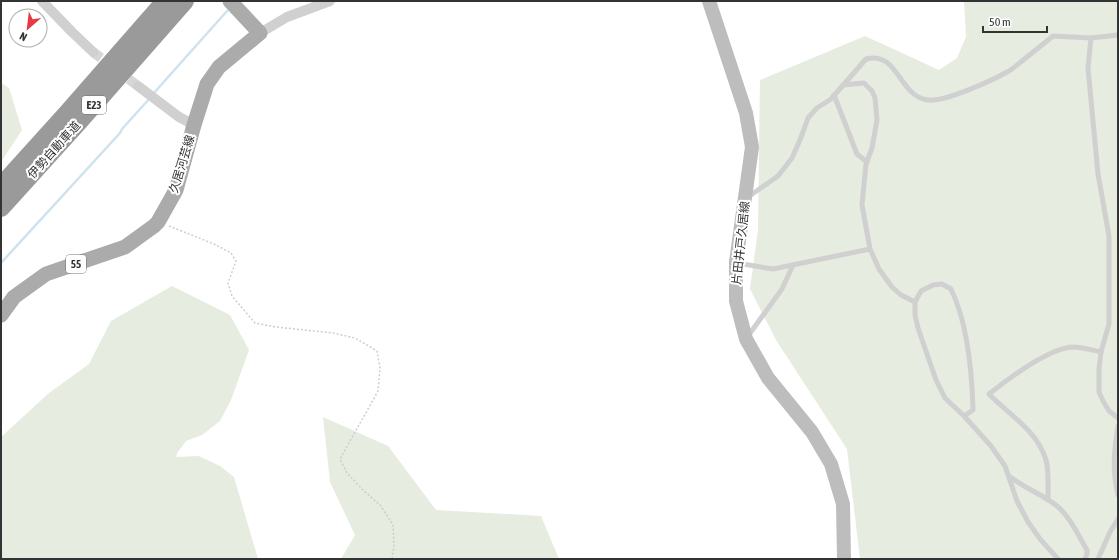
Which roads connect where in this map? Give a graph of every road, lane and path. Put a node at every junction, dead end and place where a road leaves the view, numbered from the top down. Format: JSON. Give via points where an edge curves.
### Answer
{"nodes":[{"id":1,"x":42,"y":1,"type":"edge"},
{"id":2,"x":166,"y":1,"type":"edge"},
{"id":3,"x":185,"y":1,"type":"edge"},
{"id":4,"x":230,"y":1,"type":"edge"},
{"id":5,"x":330,"y":1,"type":"edge"},
{"id":6,"x":708,"y":1,"type":"edge"},
{"id":7,"x":260,"y":33,"type":"junction"},
{"id":8,"x":1118,"y":35,"type":"edge"},
{"id":9,"x":1091,"y":38,"type":"junction"},
{"id":10,"x":93,"y":52,"type":"tunnel mouth"},
{"id":11,"x":843,"y":85,"type":"junction"},
{"id":12,"x":138,"y":86,"type":"tunnel mouth"},
{"id":13,"x":834,"y":95,"type":"junction"},
{"id":14,"x":194,"y":126,"type":"junction"},
{"id":15,"x":867,"y":162,"type":"junction"},
{"id":16,"x":1,"y":186,"type":"edge"},
{"id":17,"x":745,"y":198,"type":"junction"},
{"id":18,"x":1,"y":208,"type":"edge"},
{"id":19,"x":158,"y":222,"type":"junction"},
{"id":20,"x":870,"y":249,"type":"junction"},
{"id":21,"x":736,"y":262,"type":"junction"},
{"id":22,"x":793,"y":265,"type":"junction"},
{"id":23,"x":915,"y":302,"type":"junction"},
{"id":24,"x":1,"y":315,"type":"edge"},
{"id":25,"x":746,"y":339,"type":"junction"},
{"id":26,"x":1101,"y":352,"type":"junction"},
{"id":27,"x":964,"y":416,"type":"junction"},
{"id":28,"x":1118,"y":418,"type":"edge"},
{"id":29,"x":1118,"y":426,"type":"edge"},
{"id":30,"x":1009,"y":475,"type":"junction"},
{"id":31,"x":1118,"y":495,"type":"edge"},
{"id":32,"x":1048,"y":500,"type":"junction"},
{"id":33,"x":1118,"y":519,"type":"edge"},
{"id":34,"x":392,"y":559,"type":"edge"},
{"id":35,"x":844,"y":559,"type":"edge"},
{"id":36,"x":1058,"y":559,"type":"edge"},
{"id":37,"x":1085,"y":559,"type":"edge"},
{"id":38,"x":1098,"y":559,"type":"edge"}],
"edges":[{"from":1,"to":10,"type":"street"},
{"from":2,"to":16,"type":"highway","name":"伊勢自動車道","number":"E23"},
{"from":3,"to":18,"type":"highway","name":"伊勢自動車道","number":"E23"},
{"from":4,"to":7,"type":"main road"},
{"from":5,"to":7,"type":"street","via":[[287,17]]},
{"from":6,"to":17,"type":"main road","name":"片田井戸久居線","via":[[746,113],[752,147]]},
{"from":7,"to":14,"type":"main road","name":"久居河芸線","number":"55","via":[[219,67],[207,84]]},
{"from":8,"to":9,"type":"lane"},
{"from":9,"to":11,"type":"lane","via":[[1053,36],[1008,72],[951,96],[928,100],[917,96],[884,60],[873,57],[866,59]]},
{"from":9,"to":26,"type":"lane","via":[[1088,68],[1098,174],[1109,236],[1109,324]]},
{"from":11,"to":13,"type":"lane"},
{"from":11,"to":15,"type":"lane","via":[[864,83],[875,98],[877,120]]},
{"from":12,"to":14,"type":"street"},
{"from":13,"to":15,"type":"lane","via":[[857,154]]},
{"from":13,"to":17,"type":"lane","via":[[808,118],[792,158],[778,176]]},
{"from":14,"to":19,"type":"main road","name":"久居河芸線","number":"55","via":[[176,190]]},
{"from":15,"to":20,"type":"lane","via":[[862,205]]},
{"from":17,"to":21,"type":"main road","name":"片田井戸久居線"},
{"from":19,"to":24,"type":"main road","name":"久居河芸線","number":"55","via":[[126,248],[46,274],[14,297]]},
{"from":19,"to":34,"type":"path","via":[[230,253],[236,261],[228,282],[232,296],[256,323],[355,338],[377,351],[380,368],[378,391],[340,459],[347,473],[381,506],[393,525]]},
{"from":20,"to":22,"type":"lane"},
{"from":20,"to":23,"type":"lane","via":[[879,269],[892,287]]},
{"from":21,"to":22,"type":"lane","via":[[773,269]]},
{"from":21,"to":25,"type":"main road","name":"片田井戸久居線","via":[[736,301]]},
{"from":22,"to":25,"type":"lane","via":[[782,289]]},
{"from":23,"to":27,"type":"lane","via":[[918,328],[936,380],[945,398]]},
{"from":23,"to":27,"type":"lane","via":[[921,291],[933,285],[942,284],[951,288],[964,329],[972,390],[973,410]]},
{"from":25,"to":35,"type":"main road","name":"片田井戸久居線","via":[[768,378],[812,432],[831,464],[843,504]]},
{"from":26,"to":28,"type":"lane","via":[[1099,392],[1109,411]]},
{"from":26,"to":32,"type":"lane","via":[[1073,347],[1053,352],[1010,377],[989,394],[1017,418],[1042,450],[1046,461]]},
{"from":27,"to":30,"type":"lane","via":[[991,446]]},
{"from":29,"to":31,"type":"lane","via":[[1113,452]]},
{"from":30,"to":32,"type":"lane","via":[[1020,485]]},
{"from":30,"to":36,"type":"lane","via":[[1028,522]]},
{"from":32,"to":37,"type":"lane","via":[[1064,513],[1087,550]]},
{"from":33,"to":38,"type":"lane"}]}
